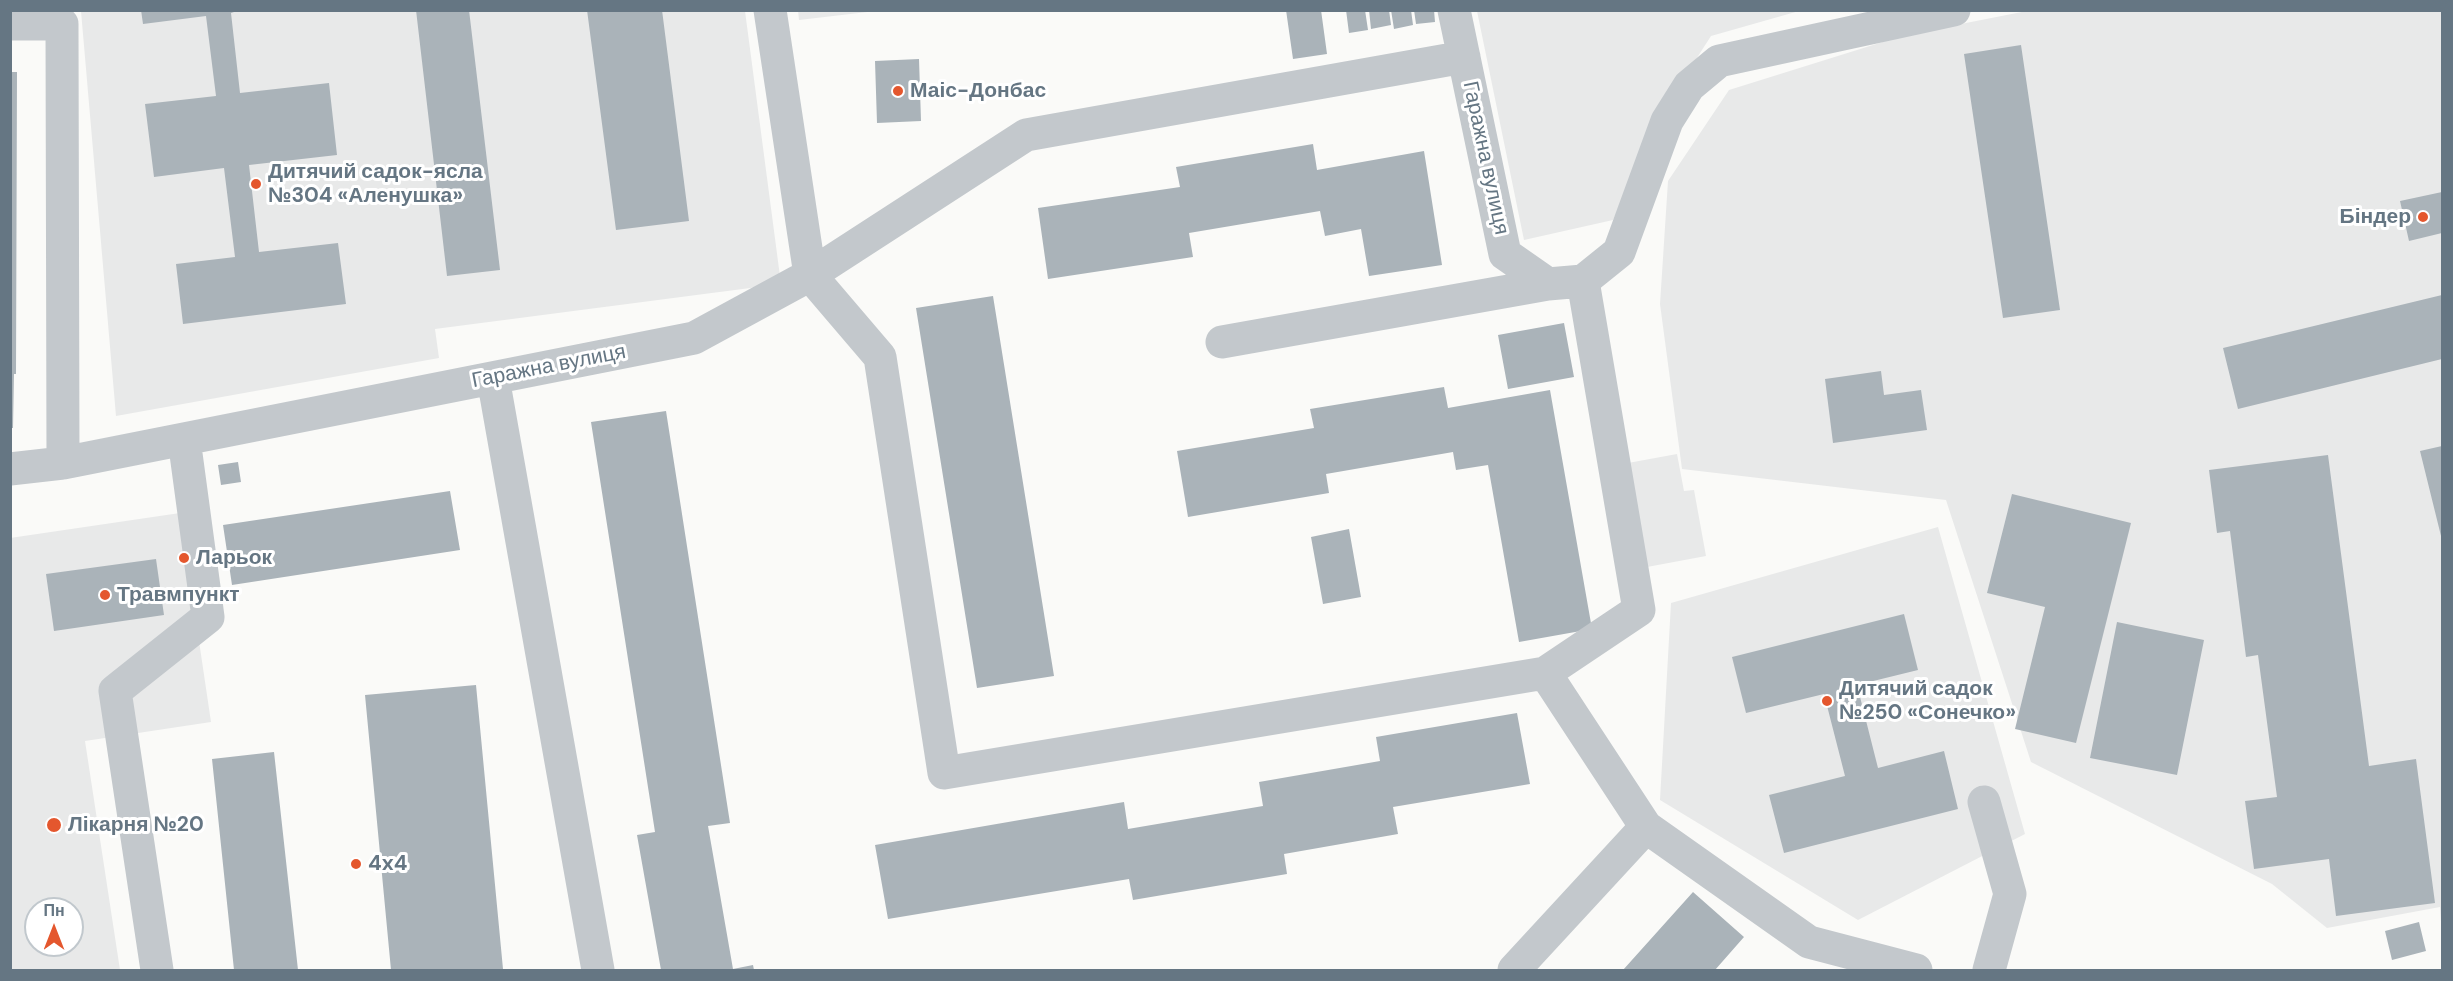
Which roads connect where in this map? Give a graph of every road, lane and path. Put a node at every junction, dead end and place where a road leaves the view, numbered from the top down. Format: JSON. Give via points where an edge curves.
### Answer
{"nodes":[{"id":1,"x":770,"y":10,"type":"edge"},
{"id":2,"x":1454,"y":10,"type":"edge"},
{"id":3,"x":1954,"y":10,"type":"edge"},
{"id":4,"x":62,"y":17,"type":"edge"},
{"id":5,"x":10,"y":24,"type":"edge"},
{"id":6,"x":1464,"y":57,"type":"junction"},
{"id":7,"x":810,"y":275,"type":"junction"},
{"id":8,"x":1583,"y":281,"type":"junction"},
{"id":9,"x":1548,"y":284,"type":"junction"},
{"id":10,"x":1222,"y":342,"type":"dead end"},
{"id":11,"x":493,"y":378,"type":"junction"},
{"id":12,"x":184,"y":440,"type":"junction"},
{"id":13,"x":63,"y":464,"type":"junction"},
{"id":14,"x":10,"y":469,"type":"edge"},
{"id":15,"x":1545,"y":673,"type":"junction"},
{"id":16,"x":1984,"y":802,"type":"dead end"},
{"id":17,"x":1646,"y":827,"type":"junction"},
{"id":18,"x":158,"y":970,"type":"edge"},
{"id":19,"x":598,"y":970,"type":"edge"},
{"id":20,"x":1514,"y":970,"type":"edge"},
{"id":21,"x":1916,"y":970,"type":"edge"},
{"id":22,"x":1989,"y":970,"type":"edge"}],
"edges":[{"from":1,"to":7,"type":"street"},
{"from":2,"to":6,"type":"street","name":"Гаражна вулиця"},
{"from":3,"to":8,"type":"street","via":[[1719,60],[1689,86],[1667,121],[1619,252]]},
{"from":4,"to":5,"type":"street"},
{"from":4,"to":13,"type":"street"},
{"from":6,"to":7,"type":"street","name":"Гаражна вулиця","via":[[1026,135]]},
{"from":6,"to":9,"type":"street","name":"Гаражна вулиця","via":[[1506,254]]},
{"from":7,"to":11,"type":"street","name":"Гаражна вулиця","via":[[694,338]]},
{"from":7,"to":15,"type":"street","via":[[880,357],[944,773]]},
{"from":8,"to":9,"type":"street"},
{"from":8,"to":15,"type":"street","via":[[1639,610]]},
{"from":9,"to":10,"type":"street"},
{"from":11,"to":12,"type":"street","name":"Гаражна вулиця"},
{"from":11,"to":19,"type":"street"},
{"from":12,"to":13,"type":"street","name":"Гаражна вулиця"},
{"from":12,"to":18,"type":"street","via":[[208,617],[115,691]]},
{"from":13,"to":14,"type":"street","name":"Гаражна вулиця"},
{"from":15,"to":17,"type":"street"},
{"from":16,"to":22,"type":"street","via":[[2010,894]]},
{"from":17,"to":20,"type":"street"},
{"from":17,"to":21,"type":"street","via":[[1809,942]]}]}
